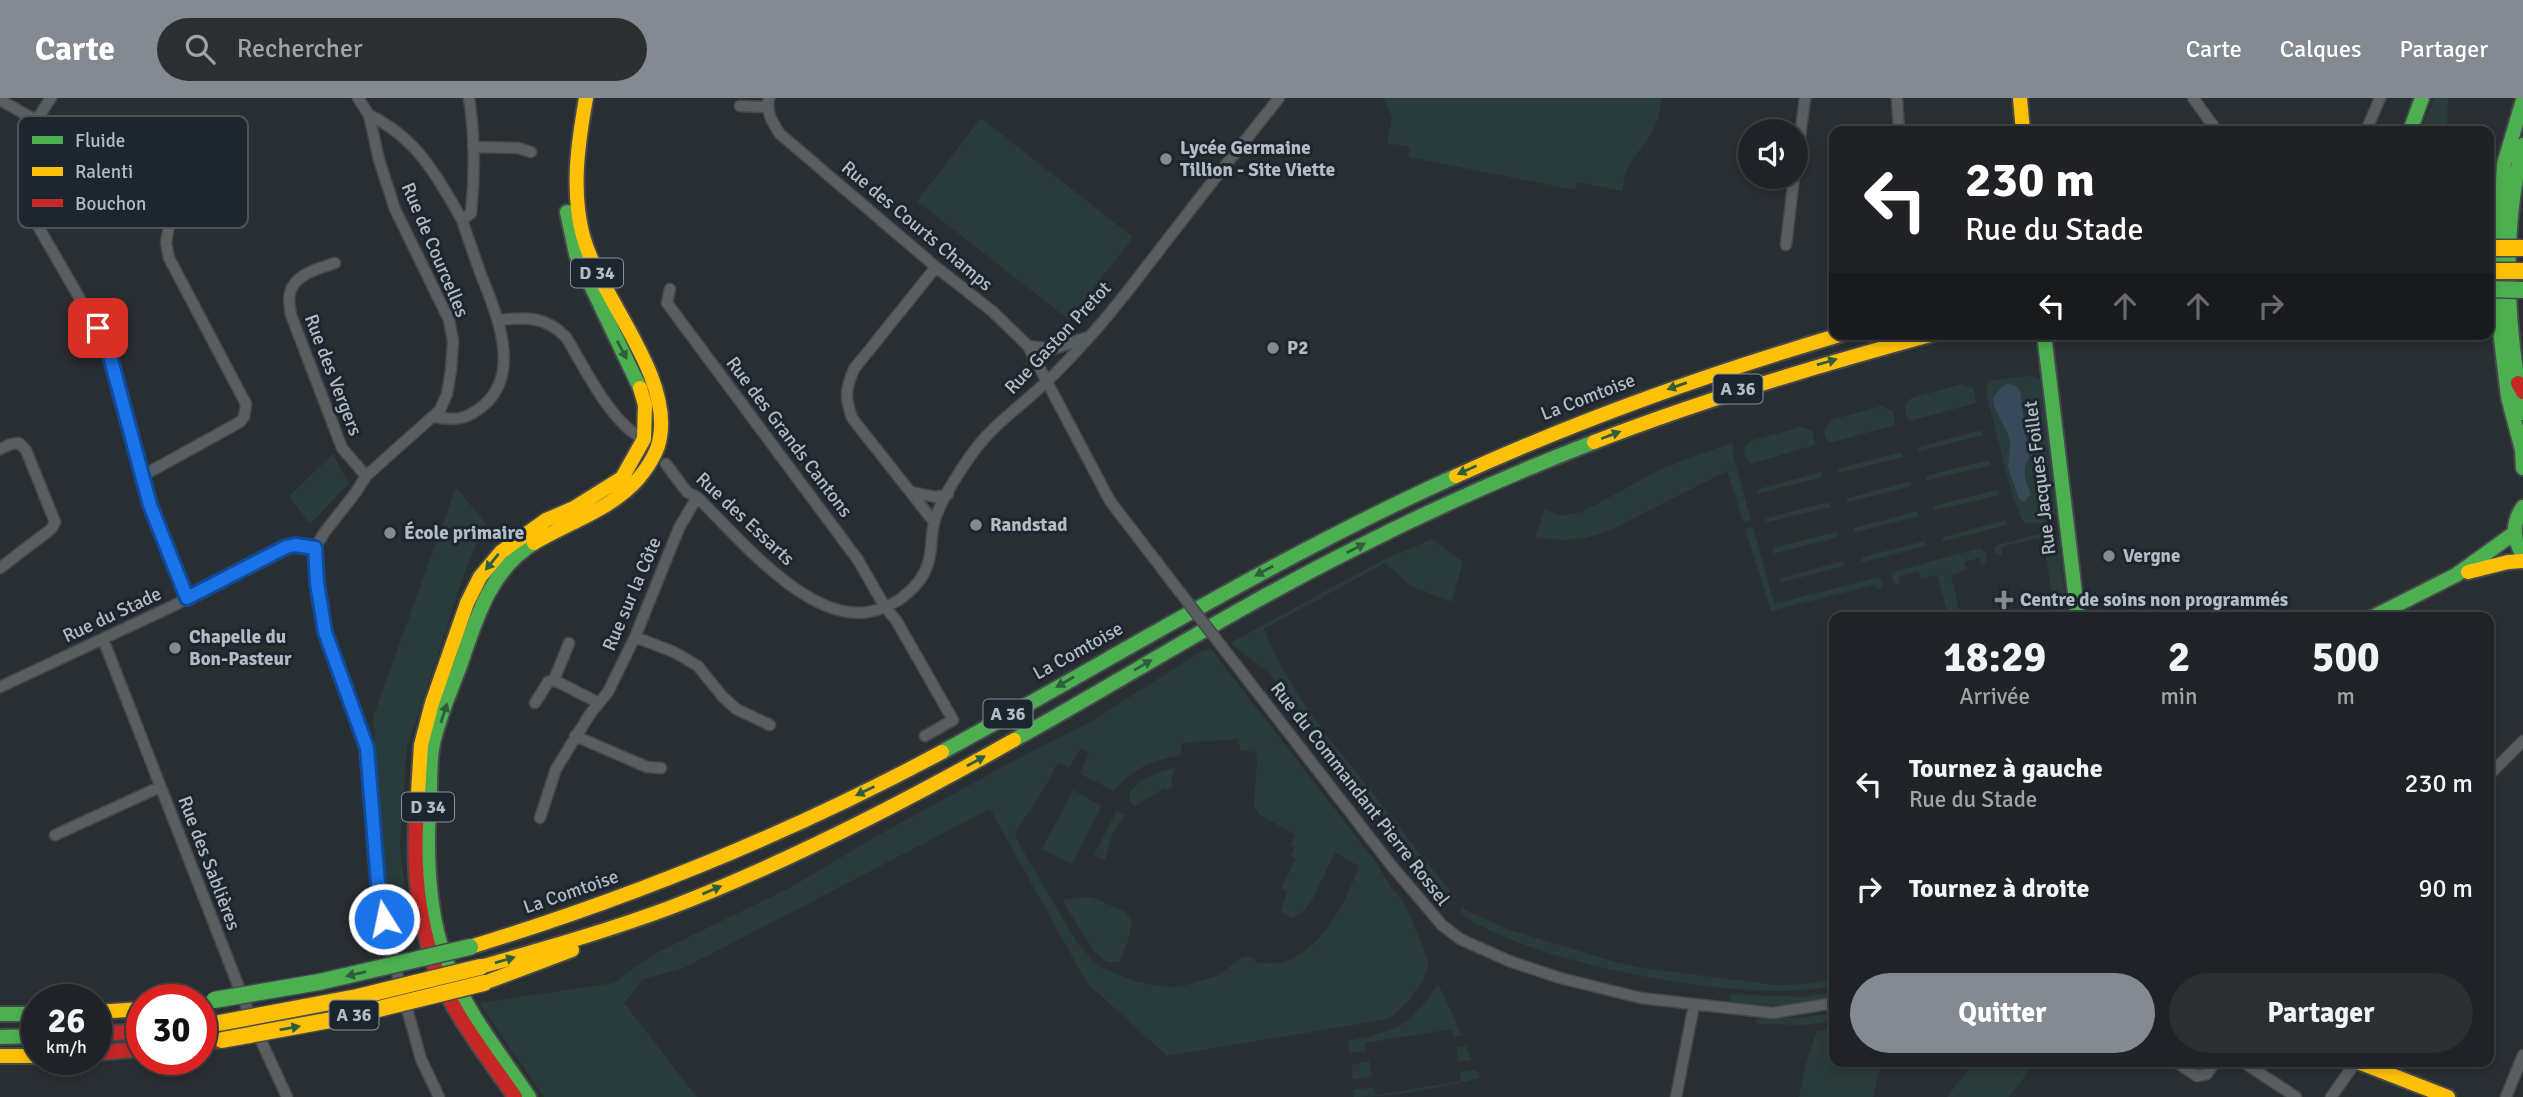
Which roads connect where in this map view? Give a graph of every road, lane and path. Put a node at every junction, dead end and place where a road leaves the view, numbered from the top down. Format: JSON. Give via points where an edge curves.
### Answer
{"nodes":[{"id":1,"x":51,"y":98,"type":"edge"},
{"id":2,"x":358,"y":98,"type":"edge"},
{"id":3,"x":469,"y":98,"type":"edge"},
{"id":4,"x":577,"y":98,"type":"edge"},
{"id":5,"x":586,"y":98,"type":"edge"},
{"id":6,"x":1279,"y":98,"type":"edge"},
{"id":7,"x":1805,"y":98,"type":"edge"},
{"id":8,"x":1897,"y":98,"type":"edge"},
{"id":9,"x":2020,"y":98,"type":"edge"},
{"id":10,"x":2193,"y":98,"type":"edge"},
{"id":11,"x":2380,"y":98,"type":"edge"},
{"id":12,"x":2423,"y":98,"type":"edge"},
{"id":13,"x":0,"y":100,"type":"edge"},
{"id":14,"x":2523,"y":100,"type":"edge"},
{"id":15,"x":768,"y":103,"type":"edge"},
{"id":16,"x":740,"y":106,"type":"dead end"},
{"id":17,"x":369,"y":115,"type":"junction"},
{"id":18,"x":31,"y":116,"type":"edge"},
{"id":19,"x":39,"y":116,"type":"edge"},
{"id":20,"x":1802,"y":119,"type":"edge"},
{"id":21,"x":1899,"y":126,"type":"edge"},
{"id":22,"x":2022,"y":126,"type":"edge"},
{"id":23,"x":2213,"y":126,"type":"edge"},
{"id":24,"x":2368,"y":126,"type":"edge"},
{"id":25,"x":2412,"y":126,"type":"edge"},
{"id":26,"x":2523,"y":145,"type":"edge"},
{"id":27,"x":473,"y":147,"type":"junction"},
{"id":28,"x":531,"y":152,"type":"dead end"},
{"id":29,"x":1793,"y":189,"type":"edge"},
{"id":30,"x":462,"y":220,"type":"junction"},
{"id":31,"x":40,"y":228,"type":"edge"},
{"id":32,"x":168,"y":228,"type":"edge"},
{"id":33,"x":1786,"y":245,"type":"dead end"},
{"id":34,"x":2494,"y":248,"type":"edge"},
{"id":35,"x":2523,"y":248,"type":"edge"},
{"id":36,"x":335,"y":262,"type":"dead end"},
{"id":37,"x":936,"y":267,"type":"junction"},
{"id":38,"x":2494,"y":271,"type":"edge"},
{"id":39,"x":2523,"y":271,"type":"edge"},
{"id":40,"x":670,"y":289,"type":"dead end"},
{"id":41,"x":2494,"y":289,"type":"edge"},
{"id":42,"x":2523,"y":290,"type":"edge"},
{"id":43,"x":498,"y":320,"type":"junction"},
{"id":44,"x":1093,"y":332,"type":"junction"},
{"id":45,"x":1829,"y":336,"type":"edge"},
{"id":46,"x":1829,"y":338,"type":"edge"},
{"id":47,"x":1912,"y":340,"type":"edge"},
{"id":48,"x":2044,"y":340,"type":"edge"},
{"id":49,"x":1812,"y":343,"type":"junction"},
{"id":50,"x":1028,"y":346,"type":"junction"},
{"id":51,"x":1047,"y":382,"type":"junction"},
{"id":52,"x":2521,"y":388,"type":"edge"},
{"id":53,"x":2523,"y":413,"type":"edge"},
{"id":54,"x":435,"y":417,"type":"junction"},
{"id":55,"x":644,"y":439,"type":"junction"},
{"id":56,"x":0,"y":449,"type":"edge"},
{"id":57,"x":666,"y":464,"type":"dead end"},
{"id":58,"x":2523,"y":468,"type":"edge"},
{"id":59,"x":142,"y":476,"type":"junction"},
{"id":60,"x":366,"y":476,"type":"junction"},
{"id":61,"x":910,"y":491,"type":"junction"},
{"id":62,"x":948,"y":494,"type":"junction"},
{"id":63,"x":698,"y":497,"type":"junction"},
{"id":64,"x":2523,"y":507,"type":"edge"},
{"id":65,"x":934,"y":522,"type":"junction"},
{"id":66,"x":2513,"y":534,"type":"junction"},
{"id":67,"x":315,"y":548,"type":"junction"},
{"id":68,"x":2523,"y":555,"type":"edge"},
{"id":69,"x":2523,"y":561,"type":"edge"},
{"id":70,"x":0,"y":568,"type":"edge"},
{"id":71,"x":2456,"y":575,"type":"junction"},
{"id":72,"x":187,"y":598,"type":"junction"},
{"id":73,"x":885,"y":607,"type":"junction"},
{"id":74,"x":2077,"y":612,"type":"edge"},
{"id":75,"x":2383,"y":612,"type":"edge"},
{"id":76,"x":635,"y":638,"type":"junction"},
{"id":77,"x":103,"y":639,"type":"junction"},
{"id":78,"x":569,"y":643,"type":"dead end"},
{"id":79,"x":554,"y":680,"type":"junction"},
{"id":80,"x":0,"y":687,"type":"edge"},
{"id":81,"x":535,"y":703,"type":"dead end"},
{"id":82,"x":599,"y":703,"type":"junction"},
{"id":83,"x":770,"y":725,"type":"dead end"},
{"id":84,"x":575,"y":736,"type":"junction"},
{"id":85,"x":925,"y":736,"type":"dead end"},
{"id":86,"x":2523,"y":741,"type":"edge"},
{"id":87,"x":662,"y":768,"type":"dead end"},
{"id":88,"x":2494,"y":770,"type":"edge"},
{"id":89,"x":160,"y":787,"type":"junction"},
{"id":90,"x":540,"y":818,"type":"dead end"},
{"id":91,"x":55,"y":835,"type":"dead end"},
{"id":92,"x":636,"y":920,"type":"junction"},
{"id":93,"x":217,"y":999,"type":"edge"},
{"id":94,"x":1829,"y":1004,"type":"edge"},
{"id":95,"x":1694,"y":1005,"type":"junction"},
{"id":96,"x":0,"y":1014,"type":"edge"},
{"id":97,"x":21,"y":1014,"type":"edge"},
{"id":98,"x":217,"y":1023,"type":"edge"},
{"id":99,"x":21,"y":1036,"type":"edge"},
{"id":100,"x":0,"y":1037,"type":"edge"},
{"id":101,"x":217,"y":1041,"type":"edge"},
{"id":102,"x":2523,"y":1055,"type":"edge"},
{"id":103,"x":0,"y":1056,"type":"edge"},
{"id":104,"x":21,"y":1056,"type":"edge"},
{"id":105,"x":2184,"y":1067,"type":"edge"},
{"id":106,"x":2212,"y":1067,"type":"edge"},
{"id":107,"x":2251,"y":1067,"type":"edge"},
{"id":108,"x":2353,"y":1067,"type":"edge"},
{"id":109,"x":2370,"y":1067,"type":"edge"},
{"id":110,"x":287,"y":1097,"type":"edge"},
{"id":111,"x":439,"y":1097,"type":"edge"},
{"id":112,"x":515,"y":1097,"type":"edge"},
{"id":113,"x":529,"y":1097,"type":"edge"},
{"id":114,"x":1676,"y":1097,"type":"edge"},
{"id":115,"x":2296,"y":1097,"type":"edge"},
{"id":116,"x":2331,"y":1097,"type":"edge"},
{"id":117,"x":2448,"y":1097,"type":"edge"},
{"id":118,"x":2506,"y":1097,"type":"edge"}],
"edges":[{"from":1,"to":19,"type":"street"},
{"from":2,"to":17,"type":"street","name":"Rue de Courcelles"},
{"from":3,"to":27,"type":"street"},
{"from":4,"to":55,"type":"main road","number":"D 34","one_way":true,"via":[[568,151],[567,212],[576,254],[637,379],[645,405]]},
{"from":113,"to":5,"type":"main road","number":"D 34","one_way":true,"via":[[470,1007],[445,956],[432,900],[427,826],[433,748],[491,586],[529,546],[614,499],[643,474],[660,437],[655,388],[592,261],[578,209],[577,169]]},
{"from":6,"to":44,"type":"street","name":"Rue Gaston Pretot"},
{"from":7,"to":20,"type":"street"},
{"from":8,"to":21,"type":"street"},
{"from":9,"to":22,"type":"main road"},
{"from":10,"to":23,"type":"street"},
{"from":11,"to":24,"type":"street"},
{"from":12,"to":25,"type":"main road"},
{"from":13,"to":18,"type":"street"},
{"from":14,"to":58,"type":"main road","via":[[2504,164],[2496,297],[2506,384]]},
{"from":15,"to":16,"type":"street"},
{"from":15,"to":37,"type":"street","name":"Rue des Courts Champs","via":[[780,134]]},
{"from":17,"to":30,"type":"street","via":[[422,155]]},
{"from":17,"to":54,"type":"street","name":"Rue de Courcelles","via":[[395,209],[449,320],[451,370],[447,394]]},
{"from":26,"to":52,"type":"main road","via":[[2510,212],[2509,297],[2511,342]]},
{"from":27,"to":28,"type":"street"},
{"from":27,"to":30,"type":"street","via":[[471,212]]},
{"from":29,"to":33,"type":"street"},
{"from":30,"to":43,"type":"street"},
{"from":31,"to":59,"type":"street","via":[[106,344]]},
{"from":32,"to":59,"type":"street","via":[[169,258],[246,404],[240,422]]},
{"from":34,"to":35,"type":"main road","bridge":true},
{"from":36,"to":60,"type":"street","name":"Rue des Vergers","via":[[297,281],[290,292],[291,315],[342,448]]},
{"from":37,"to":50,"type":"street","name":"Rue des Courts Champs"},
{"from":37,"to":61,"type":"street","via":[[854,369],[847,385],[852,418]]},
{"from":38,"to":39,"type":"main road","bridge":true},
{"from":40,"to":73,"type":"street","name":"Rue des Grands Cantons","via":[[667,303],[844,539]]},
{"from":41,"to":42,"type":"main road","bridge":true},
{"from":43,"to":54,"type":"street","via":[[504,357],[498,388],[466,418]]},
{"from":43,"to":55,"type":"street","via":[[527,317],[556,327],[618,422]]},
{"from":44,"to":50,"type":"street","via":[[1054,349]]},
{"from":44,"to":51,"type":"street","name":"Rue Gaston Pretot"},
{"from":45,"to":49,"type":"main road"},
{"from":46,"to":49,"type":"main road","name":"La Comtoise","number":"A 36"},
{"from":92,"to":47,"type":"main road","number":"A 36","one_way":true,"via":[[776,863],[884,811],[1252,603],[1490,485],[1703,401]]},
{"from":48,"to":74,"type":"main road","name":"Rue Jacques Foillet"},
{"from":49,"to":93,"type":"main road","name":"La Comtoise","number":"A 36","one_way":true,"bridge":true,"via":[[1631,402],[1399,502],[1295,554],[919,764],[806,820],[650,887],[470,947],[319,982]]},
{"from":50,"to":51,"type":"street","name":"Rue des Courts Champs"},
{"from":51,"to":62,"type":"street","name":"Rue Gaston Pretot","via":[[987,434]]},
{"from":51,"to":95,"type":"street","name":"Rue du Commandant Pierre Rossel","bridge":true,"via":[[1110,501],[1442,925],[1460,939],[1560,978]]},
{"from":52,"to":53,"type":"main road"},
{"from":54,"to":60,"type":"street"},
{"from":55,"to":112,"type":"main road","number":"D 34","one_way":true,"via":[[622,478],[501,552],[480,577],[467,603],[421,745],[416,843],[419,902],[432,960],[456,1010]]},
{"from":56,"to":70,"type":"street","via":[[19,443],[26,450],[55,522],[51,530]]},
{"from":57,"to":63,"type":"street","name":"Rue des Essarts","via":[[687,492]]},
{"from":59,"to":72,"type":"street"},
{"from":60,"to":67,"type":"street"},
{"from":61,"to":62,"type":"street","via":[[936,497]]},
{"from":61,"to":65,"type":"street"},
{"from":62,"to":65,"type":"street","name":"Rue Gaston Pretot"},
{"from":63,"to":73,"type":"street","name":"Rue des Essarts","via":[[760,562],[817,600],[855,612]]},
{"from":63,"to":76,"type":"street","name":"Rue sur la Côte","via":[[679,528]]},
{"from":64,"to":66,"type":"main road"},
{"from":65,"to":73,"type":"street","name":"Rue Gaston Pretot","via":[[924,575],[913,589]]},
{"from":66,"to":68,"type":"main road"},
{"from":66,"to":71,"type":"main road"},
{"from":67,"to":72,"type":"street","name":"Rue du Stade","via":[[286,547]]},
{"from":67,"to":111,"type":"street","via":[[325,632],[367,748],[379,895],[389,942],[421,1059]]},
{"from":69,"to":71,"type":"main road"},
{"from":71,"to":75,"type":"main road"},
{"from":72,"to":77,"type":"street","name":"Rue du Stade"},
{"from":73,"to":85,"type":"street","name":"Rue des Grands Cantons","via":[[953,720]]},
{"from":76,"to":82,"type":"street","name":"Rue sur la Côte"},
{"from":76,"to":83,"type":"street","via":[[698,666],[736,709]]},
{"from":77,"to":80,"type":"street","name":"Rue du Stade"},
{"from":77,"to":89,"type":"street","name":"Rue des Sablières"},
{"from":78,"to":79,"type":"street","name":"Rue sur la Côte"},
{"from":79,"to":81,"type":"street","name":"Rue sur la Côte"},
{"from":79,"to":82,"type":"street"},
{"from":82,"to":84,"type":"street","name":"Rue sur la Côte"},
{"from":84,"to":87,"type":"street"},
{"from":84,"to":90,"type":"street","name":"Rue sur la Côte","via":[[556,769]]},
{"from":86,"to":88,"type":"street"},
{"from":89,"to":91,"type":"street"},
{"from":89,"to":110,"type":"street","name":"Rue des Sablières","via":[[252,1021]]},
{"from":98,"to":92,"type":"main road","number":"A 36","one_way":true,"bridge":true,"via":[[480,967]]},
{"from":101,"to":92,"type":"main road","number":"A 36","one_way":true,"bridge":true,"via":[[342,1018],[484,983],[537,965]]},
{"from":94,"to":95,"type":"street","name":"Rue du Commandant Pierre Rossel","via":[[1773,1013]]},
{"from":95,"to":114,"type":"street"},
{"from":96,"to":97,"type":"main road"},
{"from":99,"to":100,"type":"main road"},
{"from":102,"to":118,"type":"street"},
{"from":103,"to":104,"type":"main road"},
{"from":105,"to":106,"type":"street","via":[[2197,1076],[2207,1074]]},
{"from":107,"to":115,"type":"street"},
{"from":108,"to":116,"type":"street"},
{"from":109,"to":117,"type":"main road"}]}
